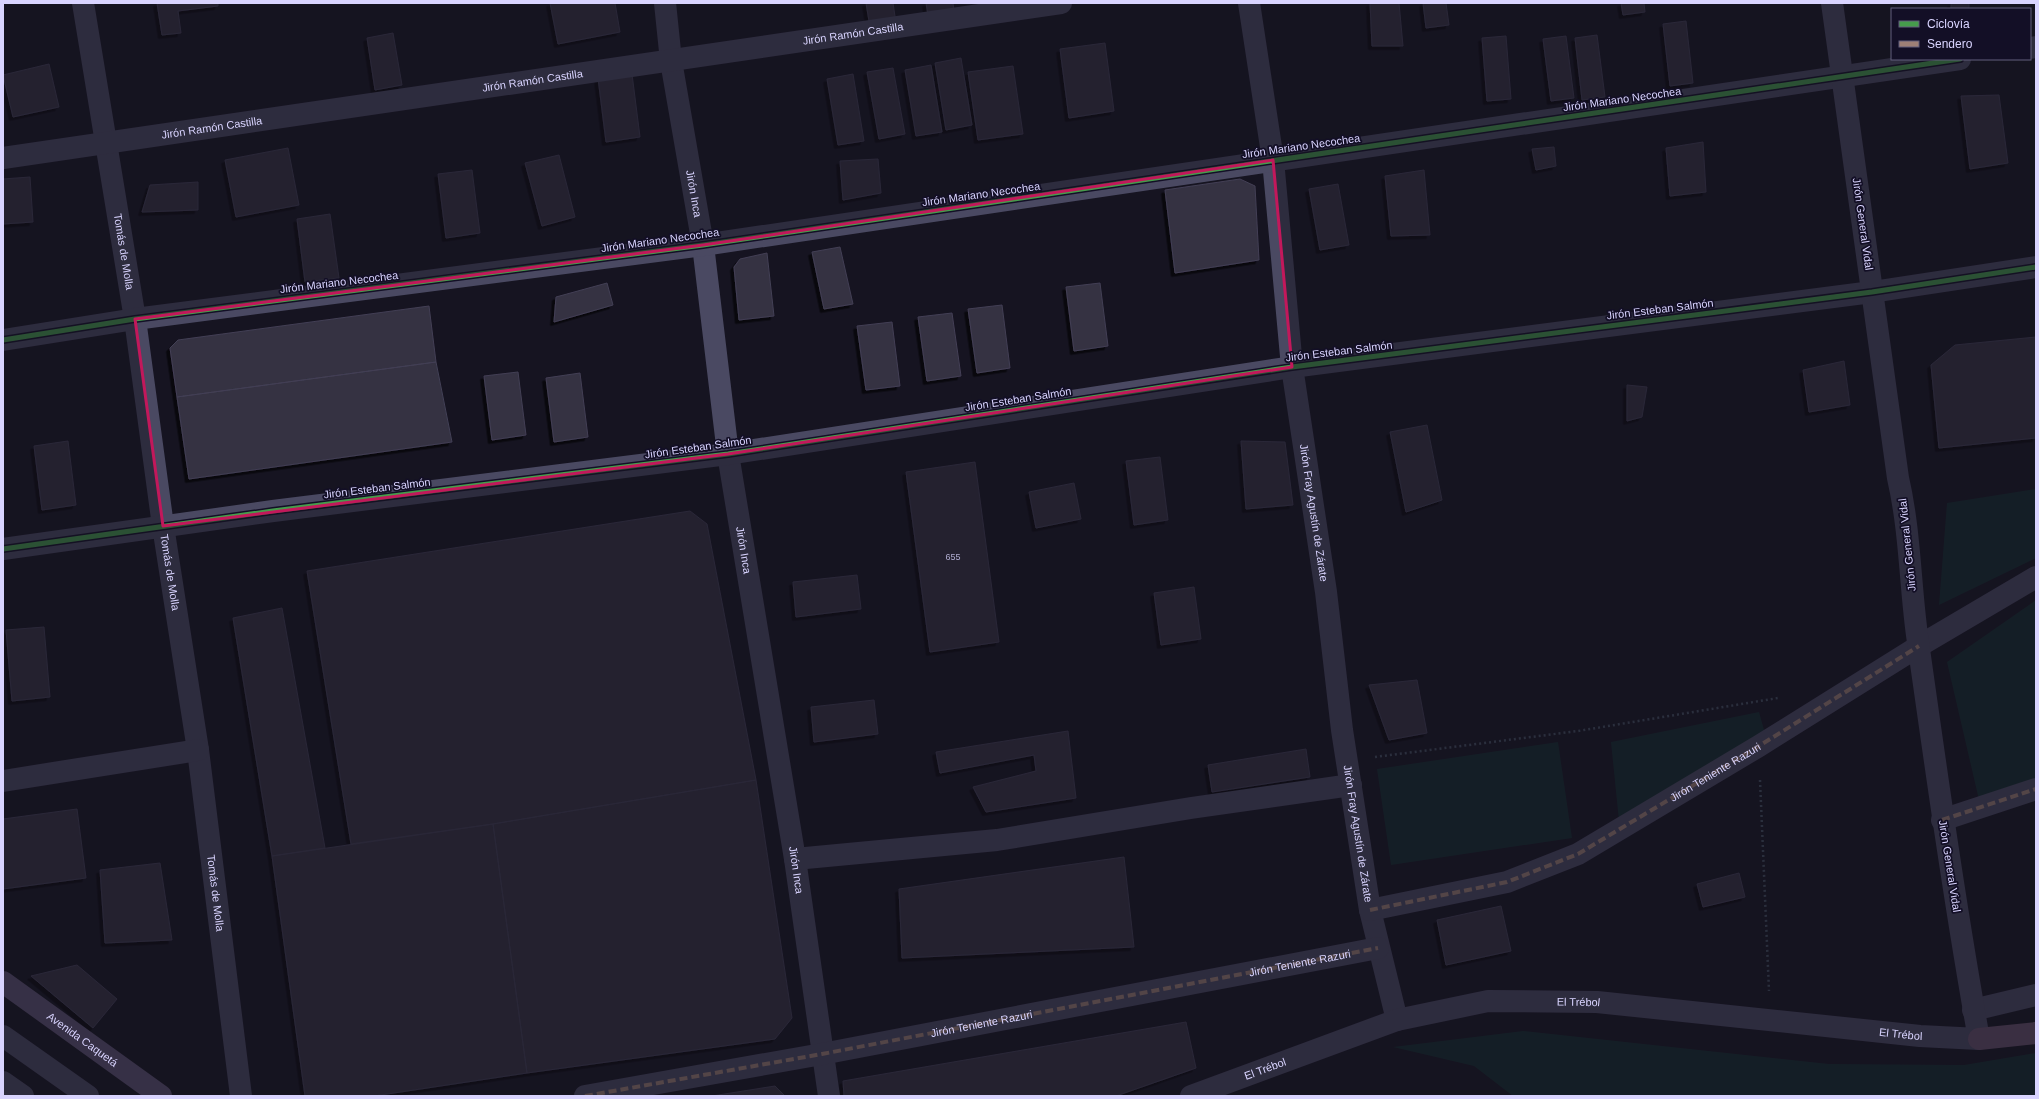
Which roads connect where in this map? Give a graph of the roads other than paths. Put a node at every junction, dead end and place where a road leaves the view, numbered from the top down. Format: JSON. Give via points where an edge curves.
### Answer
{"nodes":[{"id":1,"x":83,"y":3,"type":"edge"},
{"id":2,"x":665,"y":3,"type":"edge"},
{"id":3,"x":1061,"y":3,"type":"edge"},
{"id":4,"x":1249,"y":3,"type":"edge"},
{"id":5,"x":1832,"y":3,"type":"edge"},
{"id":6,"x":1953,"y":60,"type":"edge"},
{"id":7,"x":671,"y":61,"type":"junction"},
{"id":8,"x":1842,"y":77,"type":"junction"},
{"id":9,"x":106,"y":143,"type":"junction"},
{"id":10,"x":3,"y":158,"type":"edge"},
{"id":11,"x":1273,"y":160,"type":"junction"},
{"id":12,"x":703,"y":245,"type":"junction"},
{"id":13,"x":2036,"y":267,"type":"edge"},
{"id":14,"x":1872,"y":292,"type":"junction"},
{"id":15,"x":135,"y":319,"type":"junction"},
{"id":16,"x":3,"y":340,"type":"edge"},
{"id":17,"x":1292,"y":367,"type":"junction"},
{"id":18,"x":728,"y":454,"type":"junction"},
{"id":19,"x":163,"y":526,"type":"junction"},
{"id":20,"x":3,"y":549,"type":"edge"},
{"id":21,"x":2036,"y":577,"type":"edge"},
{"id":22,"x":1919,"y":646,"type":"junction"},
{"id":23,"x":198,"y":750,"type":"junction"},
{"id":24,"x":3,"y":781,"type":"edge"},
{"id":25,"x":1351,"y":785,"type":"junction"},
{"id":26,"x":2036,"y":789,"type":"edge"},
{"id":27,"x":1942,"y":820,"type":"junction"},
{"id":28,"x":795,"y":859,"type":"junction"},
{"id":29,"x":1370,"y":910,"type":"junction"},
{"id":30,"x":1378,"y":948,"type":"junction"},
{"id":31,"x":3,"y":982,"type":"edge"},
{"id":32,"x":2036,"y":995,"type":"edge"},
{"id":33,"x":1973,"y":1010,"type":"junction"},
{"id":34,"x":1397,"y":1020,"type":"junction"},
{"id":35,"x":2036,"y":1033,"type":"edge"},
{"id":36,"x":3,"y":1036,"type":"edge"},
{"id":37,"x":1978,"y":1039,"type":"junction"},
{"id":38,"x":822,"y":1054,"type":"junction"},
{"id":39,"x":3,"y":1082,"type":"edge"},
{"id":40,"x":23,"y":1096,"type":"edge"},
{"id":41,"x":88,"y":1096,"type":"edge"},
{"id":42,"x":161,"y":1096,"type":"edge"},
{"id":43,"x":241,"y":1096,"type":"edge"},
{"id":44,"x":585,"y":1096,"type":"edge"},
{"id":45,"x":829,"y":1096,"type":"edge"},
{"id":46,"x":1191,"y":1096,"type":"edge"}],
"edges":[{"from":1,"to":9,"type":"street","name":"Tomás de Molla"},
{"from":2,"to":7,"type":"street","name":"Jirón Inca"},
{"from":3,"to":7,"type":"street","name":"Jirón Ramón Castilla"},
{"from":4,"to":11,"type":"street","name":"Jirón Fray Agustín de Zárate"},
{"from":5,"to":8,"type":"street","name":"Jirón General Vidal"},
{"from":6,"to":8,"type":"street","name":"Jirón Mariano Necochea"},
{"from":7,"to":9,"type":"street","name":"Jirón Ramón Castilla"},
{"from":7,"to":12,"type":"street","name":"Jirón Inca"},
{"from":8,"to":11,"type":"street","name":"Jirón Mariano Necochea"},
{"from":8,"to":14,"type":"street","name":"Jirón General Vidal"},
{"from":9,"to":10,"type":"street","name":"Jirón Ramón Castilla"},
{"from":9,"to":15,"type":"street","name":"Tomás de Molla"},
{"from":11,"to":12,"type":"street","name":"Jirón Mariano Necochea"},
{"from":11,"to":17,"type":"street","name":"Jirón Fray Agustín de Zárate"},
{"from":12,"to":15,"type":"street","name":"Jirón Mariano Necochea"},
{"from":12,"to":18,"type":"street","name":"Jirón Inca"},
{"from":13,"to":14,"type":"street","name":"Jirón Esteban Salmón"},
{"from":14,"to":17,"type":"street","name":"Jirón Esteban Salmón"},
{"from":14,"to":22,"type":"street","name":"Jirón General Vidal","via":[[1898,478],[1905,508]]},
{"from":15,"to":16,"type":"street","name":"Jirón Mariano Necochea"},
{"from":15,"to":19,"type":"street","name":"Tomás de Molla"},
{"from":17,"to":18,"type":"street","name":"Jirón Esteban Salmón"},
{"from":17,"to":25,"type":"street","name":"Jirón Fray Agustín de Zárate","via":[[1326,592]]},
{"from":18,"to":19,"type":"street","name":"Jirón Esteban Salmón"},
{"from":18,"to":28,"type":"street","name":"Jirón Inca"},
{"from":19,"to":20,"type":"street","name":"Jirón Esteban Salmón"},
{"from":19,"to":23,"type":"street","name":"Tomás de Molla"},
{"from":21,"to":22,"type":"street","name":"Jirón Teniente Razuri"},
{"from":22,"to":27,"type":"street","name":"Jirón General Vidal"},
{"from":22,"to":29,"type":"street","name":"Jirón Teniente Razuri","via":[[1759,746],[1578,854],[1507,882]]},
{"from":23,"to":24,"type":"street"},
{"from":23,"to":43,"type":"street","name":"Tomás de Molla"},
{"from":25,"to":28,"type":"street","via":[[997,840]]},
{"from":25,"to":29,"type":"street","name":"Jirón Fray Agustín de Zárate"},
{"from":26,"to":27,"type":"street"},
{"from":27,"to":33,"type":"street","name":"Jirón General Vidal"},
{"from":28,"to":38,"type":"street","name":"Jirón Inca"},
{"from":29,"to":30,"type":"street","name":"Jirón Fray Agustín de Zárate"},
{"from":30,"to":34,"type":"street","name":"Jirón Fray Agustín de Zárate"},
{"from":30,"to":38,"type":"street","name":"Jirón Teniente Razuri"},
{"from":31,"to":42,"type":"main road","name":"Avenida Caquetá"},
{"from":32,"to":33,"type":"street"},
{"from":33,"to":37,"type":"street","name":"Jirón General Vidal"},
{"from":34,"to":37,"type":"street","name":"El Trébol","via":[[1488,1001],[1597,1002],[1920,1036]]},
{"from":34,"to":46,"type":"street","name":"El Trébol"},
{"from":35,"to":37,"type":"highway"},
{"from":36,"to":41,"type":"street"},
{"from":38,"to":44,"type":"street","name":"Jirón Teniente Razuri"},
{"from":38,"to":45,"type":"street","name":"Jirón Inca"},
{"from":39,"to":40,"type":"street"}]}
